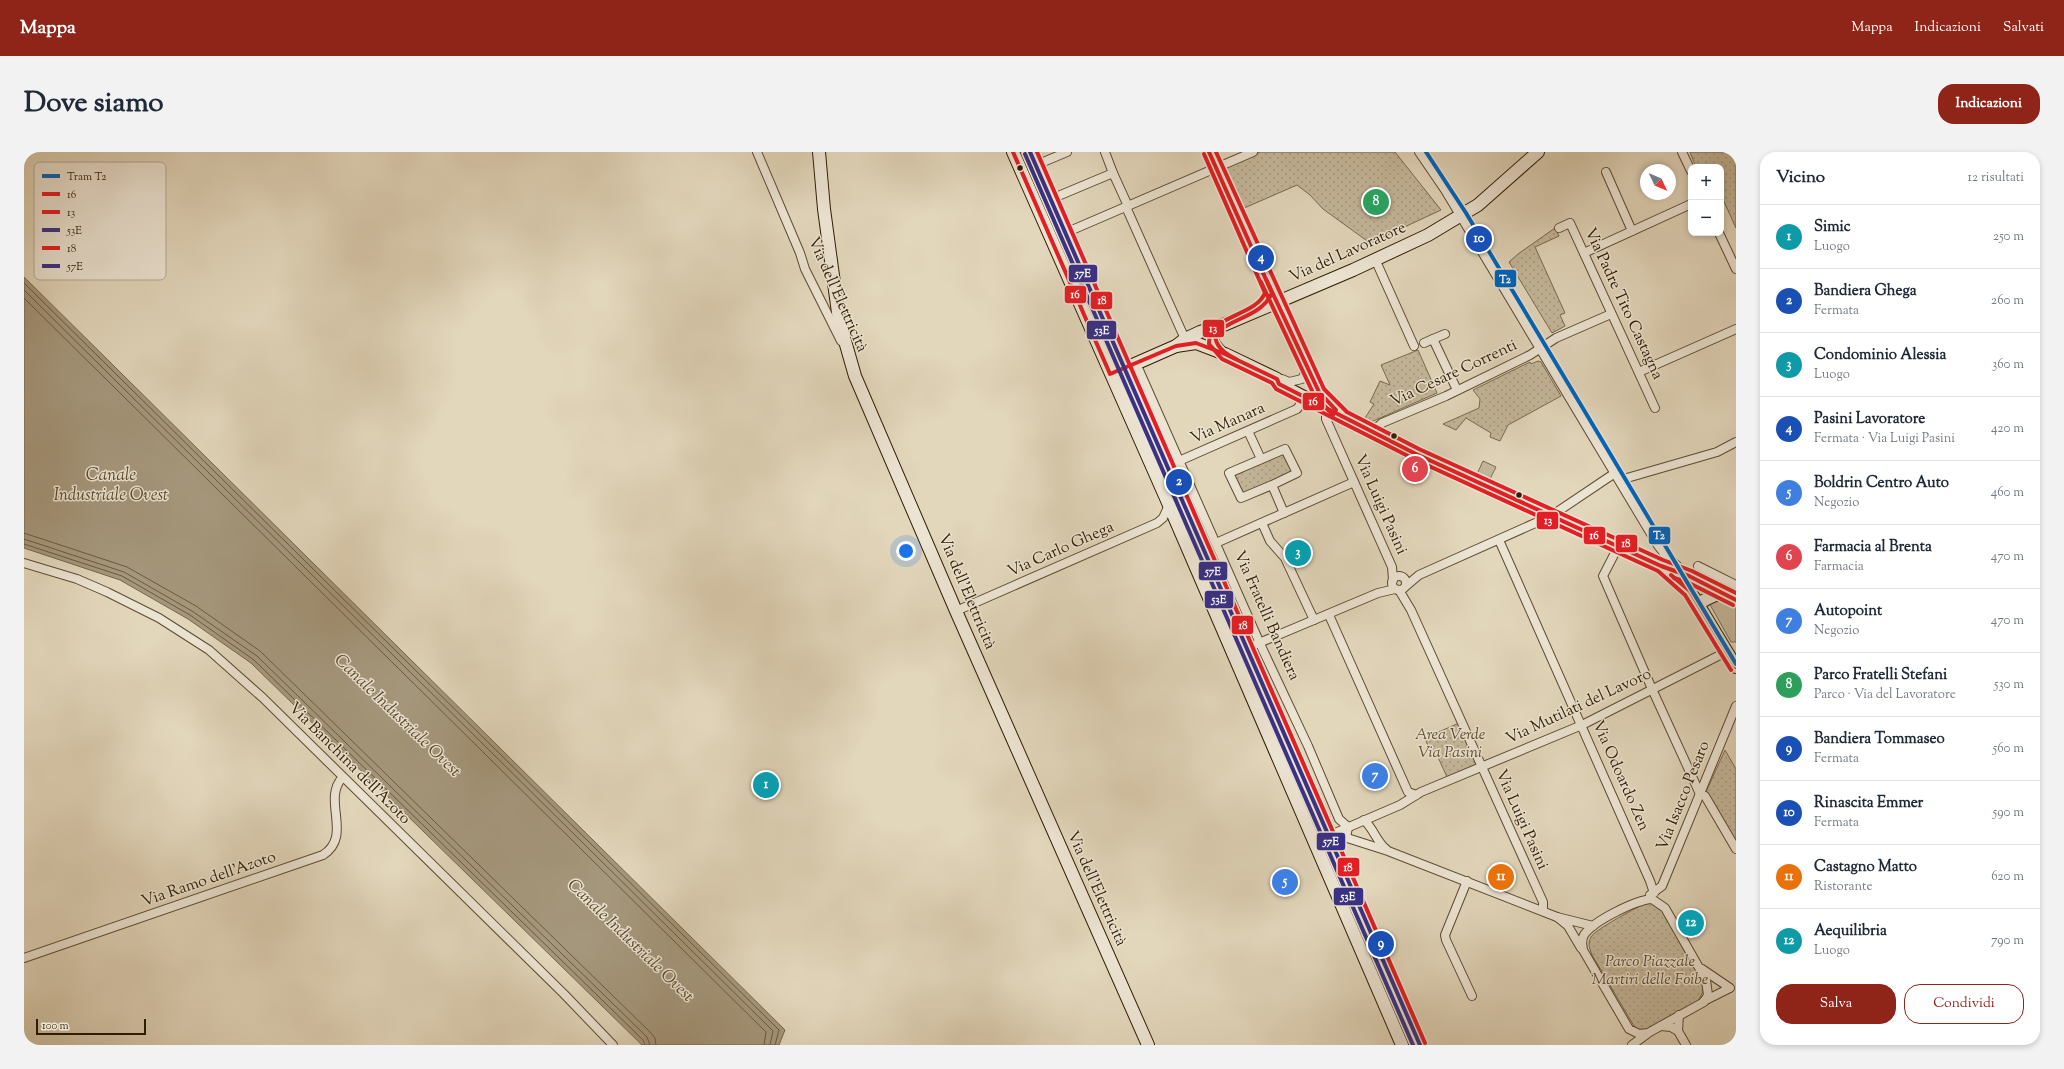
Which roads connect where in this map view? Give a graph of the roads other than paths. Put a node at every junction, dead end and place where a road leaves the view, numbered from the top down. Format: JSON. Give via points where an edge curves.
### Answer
{"nodes":[{"id":1,"x":757,"y":152,"type":"edge"},
{"id":2,"x":819,"y":152,"type":"edge"},
{"id":3,"x":1013,"y":152,"type":"edge"},
{"id":4,"x":1030,"y":152,"type":"edge"},
{"id":5,"x":1067,"y":152,"type":"edge"},
{"id":6,"x":1104,"y":152,"type":"edge"},
{"id":7,"x":1209,"y":152,"type":"edge"},
{"id":8,"x":1253,"y":152,"type":"edge"},
{"id":9,"x":1419,"y":152,"type":"edge"},
{"id":10,"x":1538,"y":152,"type":"edge"},
{"id":11,"x":1682,"y":152,"type":"edge"},
{"id":12,"x":1036,"y":165,"type":"junction"},
{"id":13,"x":1688,"y":165,"type":"edge"},
{"id":14,"x":1216,"y":168,"type":"junction"},
{"id":15,"x":1606,"y":172,"type":"dead end"},
{"id":16,"x":1113,"y":173,"type":"junction"},
{"id":17,"x":1051,"y":200,"type":"junction"},
{"id":18,"x":1688,"y":205,"type":"edge"},
{"id":19,"x":1127,"y":206,"type":"junction"},
{"id":20,"x":1460,"y":217,"type":"junction"},
{"id":21,"x":1559,"y":228,"type":"dead end"},
{"id":22,"x":1632,"y":231,"type":"junction"},
{"id":23,"x":1066,"y":233,"type":"junction"},
{"id":24,"x":1720,"y":236,"type":"edge"},
{"id":25,"x":1584,"y":253,"type":"junction"},
{"id":26,"x":1375,"y":259,"type":"junction"},
{"id":27,"x":1736,"y":269,"type":"edge"},
{"id":28,"x":1274,"y":297,"type":"junction"},
{"id":29,"x":1263,"y":308,"type":"junction"},
{"id":30,"x":1611,"y":314,"type":"junction"},
{"id":31,"x":1284,"y":319,"type":"junction"},
{"id":32,"x":1226,"y":324,"type":"junction"},
{"id":33,"x":1736,"y":329,"type":"edge"},
{"id":34,"x":1445,"y":334,"type":"dead end"},
{"id":35,"x":1434,"y":339,"type":"junction"},
{"id":36,"x":1180,"y":343,"type":"junction"},
{"id":37,"x":1424,"y":343,"type":"dead end"},
{"id":38,"x":1414,"y":346,"type":"dead end"},
{"id":39,"x":1541,"y":348,"type":"junction"},
{"id":40,"x":1225,"y":354,"type":"junction"},
{"id":41,"x":848,"y":356,"type":"junction"},
{"id":42,"x":1301,"y":356,"type":"junction"},
{"id":43,"x":1125,"y":368,"type":"junction"},
{"id":44,"x":1140,"y":370,"type":"dead end"},
{"id":45,"x":1639,"y":372,"type":"junction"},
{"id":46,"x":1110,"y":374,"type":"junction"},
{"id":47,"x":1277,"y":379,"type":"junction"},
{"id":48,"x":1457,"y":390,"type":"junction"},
{"id":49,"x":1305,"y":398,"type":"junction"},
{"id":50,"x":1655,"y":408,"type":"dead end"},
{"id":51,"x":1326,"y":409,"type":"junction"},
{"id":52,"x":1343,"y":417,"type":"junction"},
{"id":53,"x":1248,"y":431,"type":"junction"},
{"id":54,"x":1372,"y":432,"type":"junction"},
{"id":55,"x":1736,"y":442,"type":"edge"},
{"id":56,"x":1261,"y":459,"type":"junction"},
{"id":57,"x":1180,"y":461,"type":"junction"},
{"id":58,"x":1618,"y":476,"type":"junction"},
{"id":59,"x":1354,"y":482,"type":"junction"},
{"id":60,"x":1272,"y":485,"type":"junction"},
{"id":61,"x":1169,"y":505,"type":"junction"},
{"id":62,"x":1284,"y":513,"type":"junction"},
{"id":63,"x":1551,"y":516,"type":"junction"},
{"id":64,"x":1262,"y":523,"type":"junction"},
{"id":65,"x":1499,"y":540,"type":"junction"},
{"id":66,"x":1216,"y":543,"type":"junction"},
{"id":67,"x":1618,"y":547,"type":"junction"},
{"id":68,"x":24,"y":564,"type":"edge"},
{"id":69,"x":1661,"y":566,"type":"junction"},
{"id":70,"x":1698,"y":566,"type":"dead end"},
{"id":71,"x":1689,"y":576,"type":"junction"},
{"id":72,"x":1399,"y":584,"type":"junction"},
{"id":73,"x":1736,"y":585,"type":"edge"},
{"id":74,"x":1731,"y":598,"type":"edge"},
{"id":75,"x":1698,"y":604,"type":"junction"},
{"id":76,"x":956,"y":612,"type":"junction"},
{"id":77,"x":1328,"y":615,"type":"junction"},
{"id":78,"x":1314,"y":620,"type":"junction"},
{"id":79,"x":1260,"y":644,"type":"junction"},
{"id":80,"x":1247,"y":648,"type":"junction"},
{"id":81,"x":1731,"y":650,"type":"edge"},
{"id":82,"x":1736,"y":667,"type":"edge"},
{"id":83,"x":1652,"y":689,"type":"junction"},
{"id":84,"x":1736,"y":706,"type":"edge"},
{"id":85,"x":1582,"y":725,"type":"junction"},
{"id":86,"x":1482,"y":767,"type":"junction"},
{"id":87,"x":342,"y":778,"type":"junction"},
{"id":88,"x":1408,"y":792,"type":"junction"},
{"id":89,"x":1700,"y":794,"type":"junction"},
{"id":90,"x":1416,"y":795,"type":"junction"},
{"id":91,"x":1403,"y":803,"type":"junction"},
{"id":92,"x":1364,"y":820,"type":"junction"},
{"id":93,"x":1348,"y":827,"type":"junction"},
{"id":94,"x":1330,"y":835,"type":"junction"},
{"id":95,"x":1346,"y":838,"type":"junction"},
{"id":96,"x":1314,"y":842,"type":"junction"},
{"id":97,"x":1374,"y":843,"type":"junction"},
{"id":98,"x":1736,"y":849,"type":"edge"},
{"id":99,"x":1467,"y":882,"type":"junction"},
{"id":100,"x":1654,"y":893,"type":"junction"},
{"id":101,"x":1637,"y":901,"type":"junction"},
{"id":102,"x":1543,"y":911,"type":"junction"},
{"id":103,"x":1557,"y":917,"type":"junction"},
{"id":104,"x":1593,"y":926,"type":"junction"},
{"id":105,"x":1583,"y":950,"type":"junction"},
{"id":106,"x":24,"y":958,"type":"edge"},
{"id":107,"x":1699,"y":967,"type":"junction"},
{"id":108,"x":1733,"y":989,"type":"edge"},
{"id":109,"x":1472,"y":996,"type":"dead end"},
{"id":110,"x":1704,"y":1002,"type":"junction"},
{"id":111,"x":1679,"y":1015,"type":"junction"},
{"id":112,"x":1661,"y":1026,"type":"junction"},
{"id":113,"x":1629,"y":1029,"type":"junction"},
{"id":114,"x":1678,"y":1031,"type":"junction"},
{"id":115,"x":1648,"y":1033,"type":"junction"},
{"id":116,"x":613,"y":1045,"type":"edge"},
{"id":117,"x":1148,"y":1045,"type":"edge"},
{"id":118,"x":1402,"y":1045,"type":"edge"},
{"id":119,"x":1420,"y":1045,"type":"edge"},
{"id":120,"x":1631,"y":1045,"type":"edge"},
{"id":121,"x":1686,"y":1045,"type":"edge"}],
"edges":[{"from":1,"to":41,"type":"street","name":"Via dell'Elettricità","via":[[805,270]]},
{"from":2,"to":41,"type":"street","via":[[839,320]]},
{"from":3,"to":46,"type":"street"},
{"from":4,"to":12,"type":"street","name":"Via Fratelli Bandiera"},
{"from":5,"to":12,"type":"street"},
{"from":6,"to":16,"type":"street"},
{"from":7,"to":14,"type":"street"},
{"from":8,"to":14,"type":"street"},
{"from":9,"to":20,"type":"street"},
{"from":10,"to":20,"type":"street","name":"Via del Lavoratore","via":[[1496,191]]},
{"from":11,"to":13,"type":"street"},
{"from":12,"to":17,"type":"street","name":"Via Fratelli Bandiera"},
{"from":14,"to":19,"type":"street"},
{"from":14,"to":28,"type":"street"},
{"from":15,"to":22,"type":"street"},
{"from":16,"to":17,"type":"street"},
{"from":16,"to":19,"type":"street"},
{"from":17,"to":23,"type":"street","name":"Via Fratelli Bandiera"},
{"from":18,"to":22,"type":"street"},
{"from":19,"to":23,"type":"street"},
{"from":19,"to":36,"type":"street"},
{"from":20,"to":26,"type":"street","name":"Via del Lavoratore","via":[[1408,245]]},
{"from":20,"to":39,"type":"street"},
{"from":21,"to":25,"type":"street","name":"Via Padre Tito Castagna","via":[[1570,223]]},
{"from":22,"to":25,"type":"street"},
{"from":23,"to":43,"type":"street","name":"Via Fratelli Bandiera"},
{"from":24,"to":27,"type":"street"},
{"from":25,"to":30,"type":"street","name":"Via Padre Tito Castagna"},
{"from":26,"to":28,"type":"street","name":"Via del Lavoratore"},
{"from":26,"to":38,"type":"street"},
{"from":28,"to":29,"type":"street","name":"Via del Lavoratore"},
{"from":28,"to":31,"type":"street"},
{"from":29,"to":31,"type":"street","via":[[1276,312]]},
{"from":29,"to":32,"type":"street","name":"Via del Lavoratore"},
{"from":30,"to":39,"type":"street","name":"Via Cesare Correnti"},
{"from":30,"to":45,"type":"street","name":"Via Padre Tito Castagna"},
{"from":31,"to":42,"type":"street"},
{"from":32,"to":36,"type":"street","name":"Via del Lavoratore"},
{"from":32,"to":40,"type":"street","via":[[1214,334],[1214,342]]},
{"from":33,"to":45,"type":"street"},
{"from":34,"to":35,"type":"street"},
{"from":35,"to":37,"type":"street"},
{"from":35,"to":48,"type":"street"},
{"from":36,"to":40,"type":"street","via":[[1196,343]]},
{"from":36,"to":43,"type":"street","name":"Via del Lavoratore"},
{"from":39,"to":48,"type":"street","name":"Via Cesare Correnti"},
{"from":39,"to":58,"type":"street"},
{"from":40,"to":47,"type":"street"},
{"from":41,"to":76,"type":"street","name":"Via dell'Elettricità"},
{"from":42,"to":47,"type":"street","via":[[1305,373],[1302,379],[1289,382],[1282,378]]},
{"from":42,"to":52,"type":"street","via":[[1319,392]]},
{"from":43,"to":46,"type":"street","name":"Via del Lavoratore"},
{"from":43,"to":80,"type":"street","name":"Via Fratelli Bandiera"},
{"from":44,"to":57,"type":"street","name":"Via Fratelli Bandiera"},
{"from":45,"to":50,"type":"street","name":"Via Padre Tito Castagna"},
{"from":46,"to":61,"type":"street"},
{"from":47,"to":49,"type":"street","via":[[1279,384]]},
{"from":48,"to":54,"type":"street","name":"Via Cesare Correnti","via":[[1382,423]]},
{"from":49,"to":51,"type":"street"},
{"from":49,"to":53,"type":"street","name":"Via Manara","via":[[1297,409]]},
{"from":51,"to":52,"type":"street"},
{"from":51,"to":59,"type":"street","name":"Via Luigi Pasini","via":[[1326,419]]},
{"from":52,"to":54,"type":"street"},
{"from":53,"to":56,"type":"street"},
{"from":53,"to":57,"type":"street","name":"Via Manara"},
{"from":54,"to":63,"type":"street"},
{"from":55,"to":58,"type":"street","via":[[1716,452]]},
{"from":56,"to":60,"type":"street","via":[[1285,449],[1297,473]]},
{"from":56,"to":60,"type":"street","via":[[1230,473],[1241,498]]},
{"from":57,"to":66,"type":"street","name":"Via Fratelli Bandiera"},
{"from":58,"to":63,"type":"street"},
{"from":58,"to":71,"type":"street","via":[[1662,552]]},
{"from":59,"to":62,"type":"street"},
{"from":59,"to":72,"type":"street","name":"Via Luigi Pasini"},
{"from":60,"to":62,"type":"street"},
{"from":61,"to":76,"type":"street","name":"Via Carlo Ghega","via":[[1163,518],[1157,523]]},
{"from":61,"to":96,"type":"street"},
{"from":62,"to":64,"type":"street"},
{"from":63,"to":65,"type":"street"},
{"from":63,"to":67,"type":"street"},
{"from":64,"to":66,"type":"street"},
{"from":64,"to":78,"type":"street","via":[[1270,541],[1285,558]]},
{"from":65,"to":72,"type":"street"},
{"from":65,"to":85,"type":"street","name":"Via Odoardo Zen"},
{"from":66,"to":79,"type":"street","name":"Via Fratelli Bandiera"},
{"from":67,"to":69,"type":"street"},
{"from":67,"to":83,"type":"street","via":[[1603,576]]},
{"from":68,"to":87,"type":"street","name":"Via Banchina dell'Azoto","via":[[77,579],[107,592],[159,618],[209,650],[255,691]]},
{"from":69,"to":71,"type":"street"},
{"from":69,"to":75,"type":"street","via":[[1685,586]]},
{"from":70,"to":73,"type":"street"},
{"from":71,"to":74,"type":"street"},
{"from":72,"to":77,"type":"street"},
{"from":72,"to":86,"type":"street","name":"Via Luigi Pasini"},
{"from":74,"to":75,"type":"street","via":[[1714,594]]},
{"from":75,"to":81,"type":"street"},
{"from":76,"to":117,"type":"street","name":"Via dell'Elettricità"},
{"from":77,"to":78,"type":"street"},
{"from":77,"to":88,"type":"street"},
{"from":78,"to":79,"type":"street"},
{"from":79,"to":80,"type":"street"},
{"from":79,"to":93,"type":"street","name":"Via Fratelli Bandiera","via":[[1339,819]]},
{"from":80,"to":94,"type":"street","name":"Via Fratelli Bandiera"},
{"from":81,"to":82,"type":"street"},
{"from":81,"to":83,"type":"street","name":"Via Mutilati del Lavoro"},
{"from":83,"to":85,"type":"street","name":"Via Mutilati del Lavoro"},
{"from":83,"to":89,"type":"street"},
{"from":84,"to":89,"type":"street","name":"Via Isacco Pesaro"},
{"from":85,"to":86,"type":"street","name":"Via Mutilati del Lavoro"},
{"from":85,"to":100,"type":"street","name":"Via Odoardo Zen"},
{"from":86,"to":90,"type":"street","name":"Via Mutilati del Lavoro"},
{"from":86,"to":102,"type":"street","name":"Via Luigi Pasini","via":[[1543,902]]},
{"from":87,"to":106,"type":"street","name":"Via Ramo dell'Azoto","via":[[334,793],[337,836],[331,848],[323,855]]},
{"from":87,"to":116,"type":"street","name":"Via Banchina dell'Azoto"},
{"from":88,"to":90,"type":"street"},
{"from":88,"to":91,"type":"street"},
{"from":89,"to":98,"type":"street","via":[[1705,796]]},
{"from":89,"to":100,"type":"street","name":"Via Isacco Pesaro","via":[[1662,886]]},
{"from":90,"to":91,"type":"street","name":"Via Mutilati del Lavoro"},
{"from":91,"to":92,"type":"street","name":"Via Mutilati del Lavoro"},
{"from":92,"to":93,"type":"street","name":"Via Mutilati del Lavoro"},
{"from":92,"to":97,"type":"street","via":[[1370,825]]},
{"from":93,"to":94,"type":"street","name":"Via Mutilati del Lavoro"},
{"from":93,"to":95,"type":"street"},
{"from":94,"to":95,"type":"street"},
{"from":94,"to":96,"type":"street"},
{"from":94,"to":119,"type":"street","name":"Via Fratelli Bandiera"},
{"from":95,"to":97,"type":"street"},
{"from":96,"to":118,"type":"street"},
{"from":97,"to":99,"type":"street"},
{"from":99,"to":102,"type":"street"},
{"from":99,"to":109,"type":"street","via":[[1445,934]]},
{"from":100,"to":101,"type":"street"},
{"from":101,"to":104,"type":"street"},
{"from":101,"to":107,"type":"street","via":[[1652,899],[1665,908]]},
{"from":102,"to":103,"type":"street"},
{"from":103,"to":104,"type":"street"},
{"from":103,"to":105,"type":"street","via":[[1568,926]]},
{"from":104,"to":105,"type":"street","via":[[1583,938]]},
{"from":105,"to":113,"type":"street"},
{"from":107,"to":108,"type":"street"},
{"from":107,"to":110,"type":"street","via":[[1708,988]]},
{"from":108,"to":110,"type":"street"},
{"from":110,"to":111,"type":"street"},
{"from":111,"to":112,"type":"street"},
{"from":111,"to":114,"type":"street"},
{"from":112,"to":114,"type":"street"},
{"from":112,"to":115,"type":"street"},
{"from":113,"to":115,"type":"street","via":[[1639,1034]]},
{"from":113,"to":120,"type":"street"},
{"from":114,"to":121,"type":"street"},
{"from":115,"to":120,"type":"street"}]}
